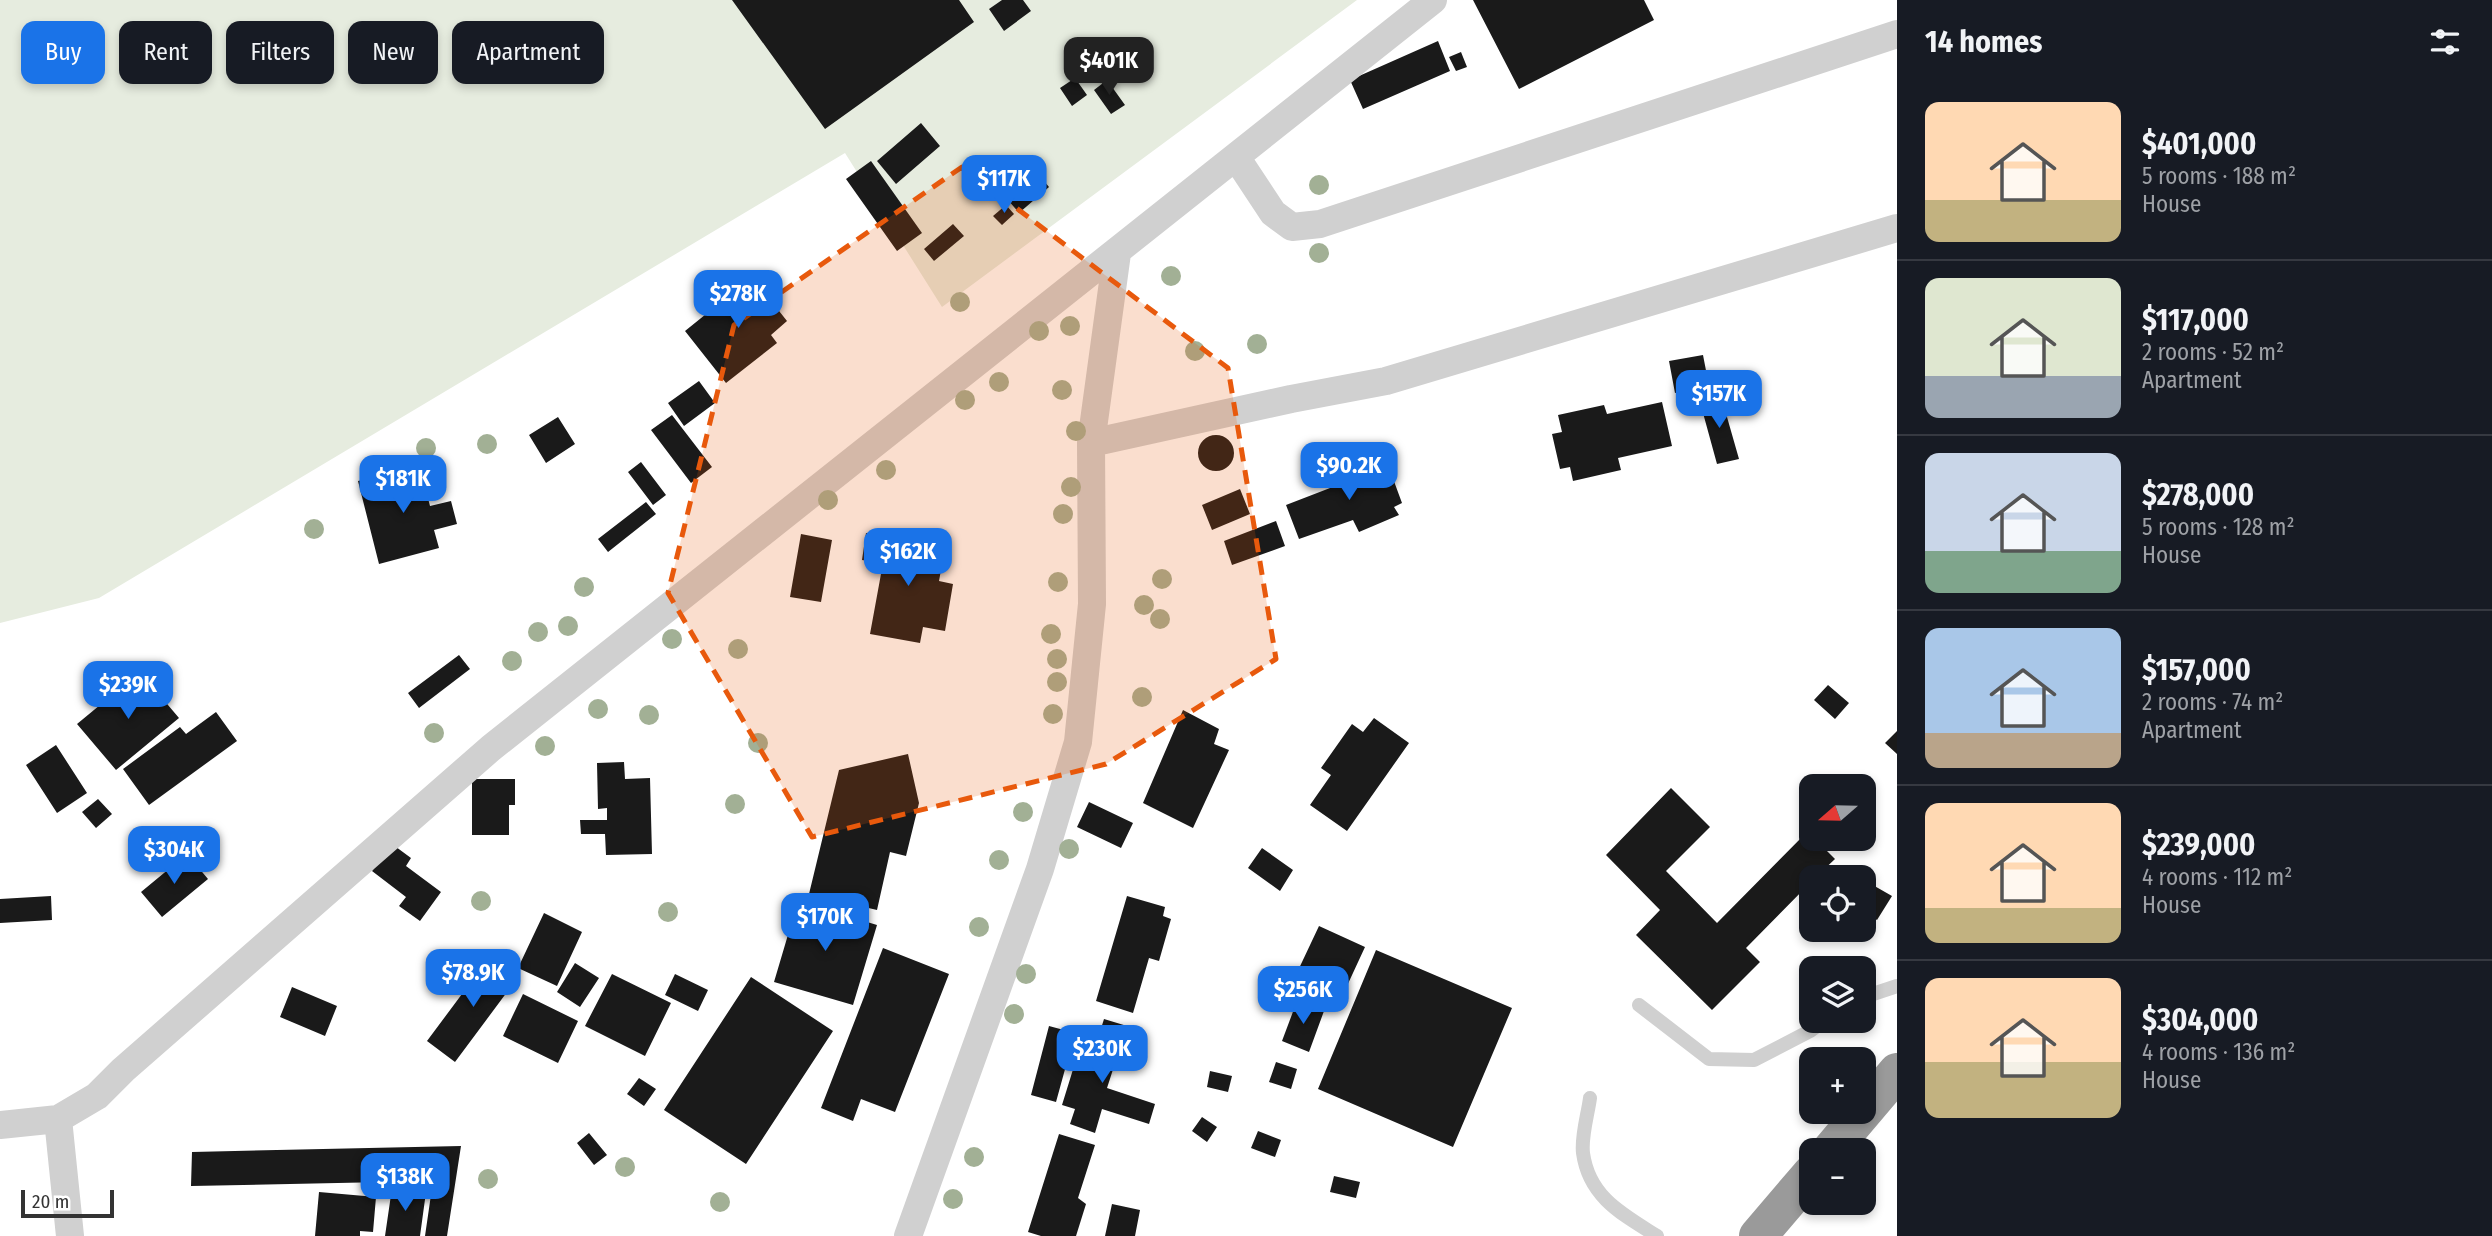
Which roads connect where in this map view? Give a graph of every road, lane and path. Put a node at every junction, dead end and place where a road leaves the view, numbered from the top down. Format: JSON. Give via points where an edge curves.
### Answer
{"nodes":[{"id":1,"x":1433,"y":0,"type":"edge"},
{"id":2,"x":1897,"y":34,"type":"edge"},
{"id":3,"x":1237,"y":157,"type":"junction"},
{"id":4,"x":1897,"y":228,"type":"edge"},
{"id":5,"x":1116,"y":253,"type":"junction"},
{"id":6,"x":1091,"y":443,"type":"junction"},
{"id":7,"x":1897,"y":986,"type":"edge"},
{"id":8,"x":1876,"y":993,"type":"edge"},
{"id":9,"x":1639,"y":1005,"type":"dead end"},
{"id":10,"x":1806,"y":1033,"type":"edge"},
{"id":11,"x":1897,"y":1072,"type":"edge"},
{"id":12,"x":1591,"y":1098,"type":"dead end"},
{"id":13,"x":58,"y":1119,"type":"junction"},
{"id":14,"x":0,"y":1125,"type":"edge"},
{"id":15,"x":1841,"y":1138,"type":"edge"},
{"id":16,"x":1799,"y":1188,"type":"edge"},
{"id":17,"x":70,"y":1236,"type":"edge"},
{"id":18,"x":908,"y":1236,"type":"edge"},
{"id":19,"x":1657,"y":1236,"type":"edge"},
{"id":20,"x":1758,"y":1236,"type":"edge"}],
"edges":[{"from":1,"to":3,"type":"street"},
{"from":2,"to":3,"type":"street","via":[[1320,224],[1292,227],[1273,213]]},
{"from":3,"to":5,"type":"street"},
{"from":4,"to":6,"type":"street","via":[[1386,381]]},
{"from":5,"to":6,"type":"street"},
{"from":5,"to":13,"type":"street","via":[[491,748],[97,1096]]},
{"from":6,"to":18,"type":"street","via":[[1092,604],[1077,742],[1040,869]]},
{"from":7,"to":8,"type":"lane"},
{"from":9,"to":10,"type":"lane","via":[[1709,1059],[1754,1060]]},
{"from":11,"to":15,"type":"highway"},
{"from":12,"to":19,"type":"lane","via":[[1583,1151],[1593,1186],[1619,1211]]},
{"from":13,"to":14,"type":"street"},
{"from":13,"to":17,"type":"street"},
{"from":16,"to":20,"type":"highway"}]}
